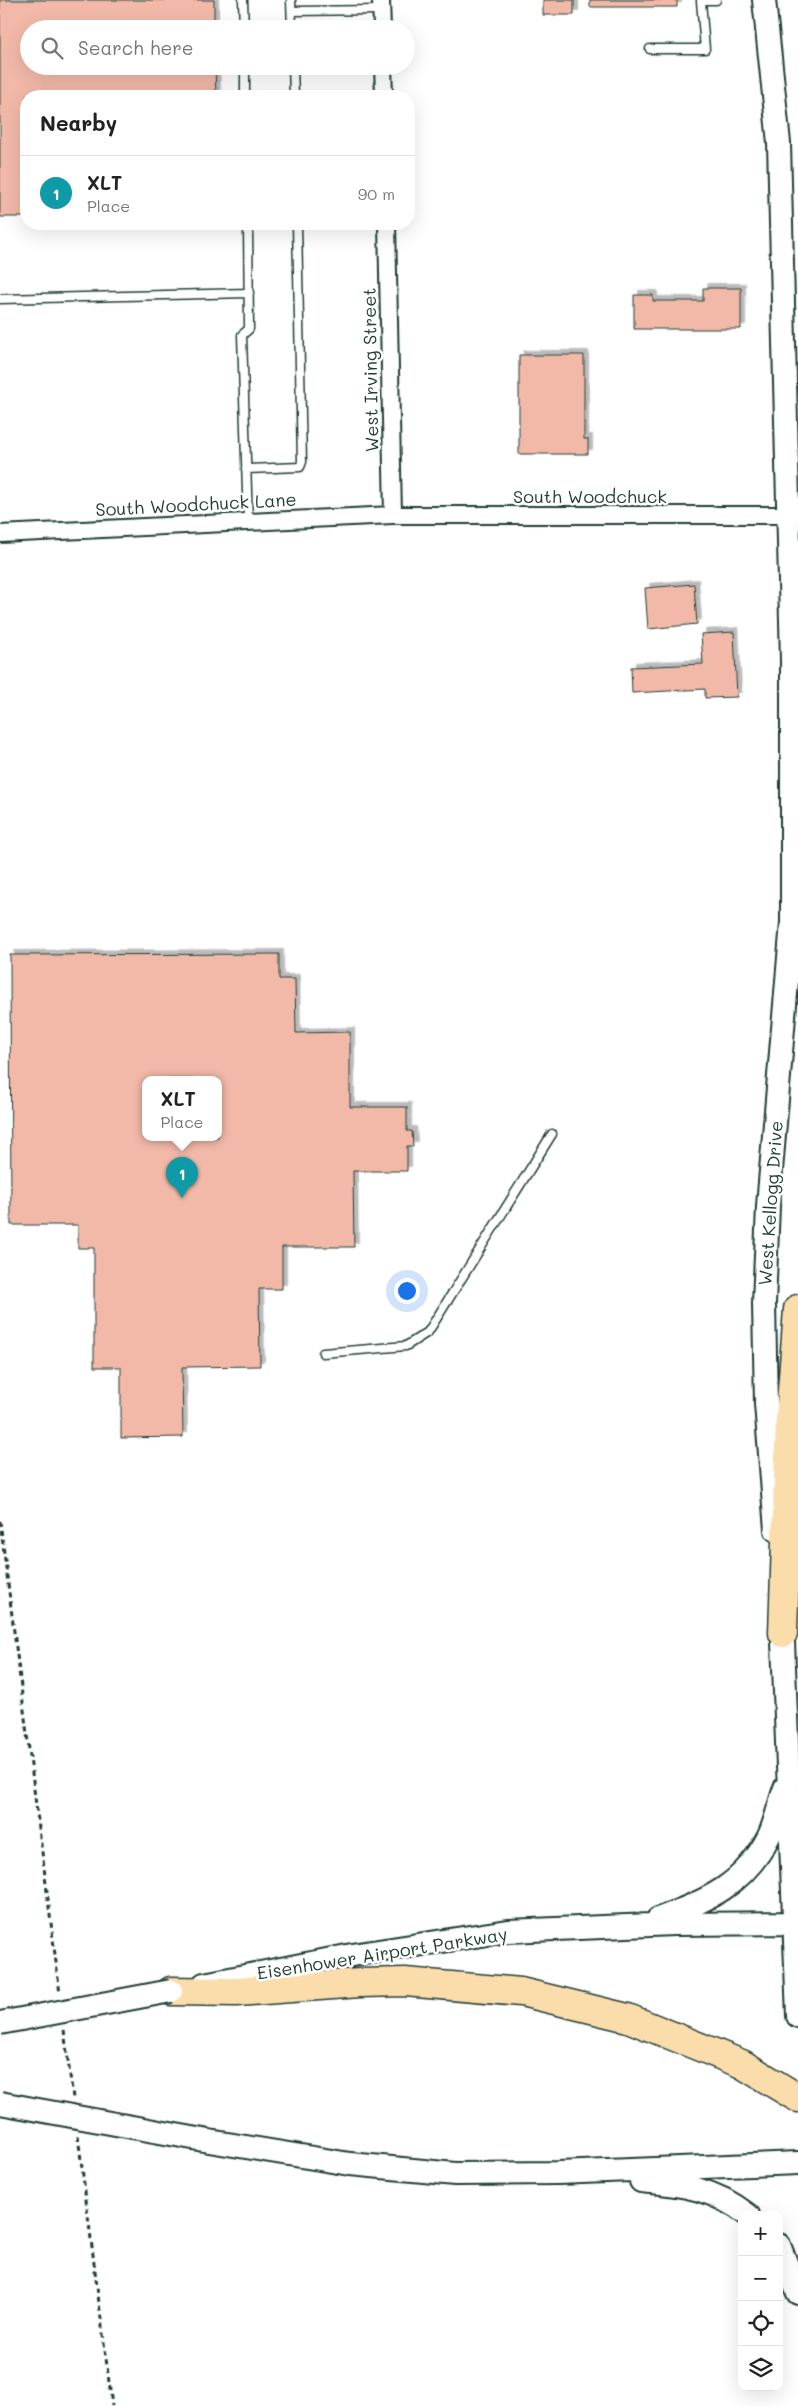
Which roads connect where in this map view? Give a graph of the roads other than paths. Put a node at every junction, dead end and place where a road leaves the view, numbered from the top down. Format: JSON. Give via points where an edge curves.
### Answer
{"nodes":[{"id":1,"x":243,"y":0,"type":"edge"},
{"id":2,"x":291,"y":0,"type":"edge"},
{"id":3,"x":701,"y":0,"type":"edge"},
{"id":4,"x":716,"y":0,"type":"edge"},
{"id":5,"x":764,"y":0,"type":"edge"},
{"id":6,"x":381,"y":5,"type":"edge"},
{"id":7,"x":292,"y":11,"type":"junction"},
{"id":8,"x":244,"y":20,"type":"edge"},
{"id":9,"x":292,"y":20,"type":"edge"},
{"id":10,"x":382,"y":20,"type":"edge"},
{"id":11,"x":650,"y":49,"type":"dead end"},
{"id":12,"x":245,"y":75,"type":"edge"},
{"id":13,"x":293,"y":75,"type":"edge"},
{"id":14,"x":383,"y":75,"type":"edge"},
{"id":15,"x":245,"y":90,"type":"edge"},
{"id":16,"x":294,"y":90,"type":"edge"},
{"id":17,"x":384,"y":90,"type":"edge"},
{"id":18,"x":248,"y":230,"type":"edge"},
{"id":19,"x":296,"y":230,"type":"edge"},
{"id":20,"x":387,"y":230,"type":"edge"},
{"id":21,"x":249,"y":294,"type":"junction"},
{"id":22,"x":0,"y":298,"type":"edge"},
{"id":23,"x":246,"y":469,"type":"junction"},
{"id":24,"x":393,"y":515,"type":"junction"},
{"id":25,"x":786,"y":515,"type":"junction"},
{"id":26,"x":248,"y":522,"type":"junction"},
{"id":27,"x":0,"y":534,"type":"edge"},
{"id":28,"x":552,"y":1134,"type":"dead end"},
{"id":29,"x":798,"y":1309,"type":"edge"},
{"id":30,"x":323,"y":1353,"type":"dead end"},
{"id":31,"x":783,"y":1633,"type":"junction"},
{"id":32,"x":789,"y":1776,"type":"junction"},
{"id":33,"x":796,"y":1923,"type":"edge"},
{"id":34,"x":615,"y":1926,"type":"junction"},
{"id":35,"x":171,"y":1991,"type":"junction"},
{"id":36,"x":798,"y":2016,"type":"edge"},
{"id":37,"x":0,"y":2023,"type":"edge"},
{"id":38,"x":798,"y":2098,"type":"edge"},
{"id":39,"x":0,"y":2103,"type":"edge"},
{"id":40,"x":798,"y":2163,"type":"edge"},
{"id":41,"x":558,"y":2173,"type":"junction"},
{"id":42,"x":743,"y":2211,"type":"edge"},
{"id":43,"x":783,"y":2255,"type":"edge"},
{"id":44,"x":798,"y":2293,"type":"edge"}],
"edges":[{"from":1,"to":8,"type":"lane"},
{"from":2,"to":7,"type":"lane"},
{"from":3,"to":4,"type":"lane"},
{"from":3,"to":11,"type":"lane","via":[[704,49]]},
{"from":5,"to":25,"type":"main road","name":"West Kellogg Drive","via":[[779,143]]},
{"from":6,"to":7,"type":"lane"},
{"from":6,"to":10,"type":"street"},
{"from":7,"to":9,"type":"lane"},
{"from":12,"to":15,"type":"lane"},
{"from":13,"to":16,"type":"lane"},
{"from":14,"to":17,"type":"street"},
{"from":18,"to":21,"type":"lane"},
{"from":19,"to":23,"type":"lane","via":[[302,462],[300,467]]},
{"from":20,"to":24,"type":"street","name":"West Irving Street"},
{"from":21,"to":22,"type":"lane"},
{"from":21,"to":23,"type":"lane","via":[[249,329],[242,334]]},
{"from":23,"to":26,"type":"lane"},
{"from":24,"to":25,"type":"street","name":"South Woodchuck"},
{"from":24,"to":26,"type":"street","name":"South Woodchuck Lane"},
{"from":25,"to":31,"type":"main road","name":"West Kellogg Drive","via":[[792,661],[792,922],[768,1206],[764,1304],[766,1404]]},
{"from":26,"to":27,"type":"street","name":"South Woodchuck Lane"},
{"from":28,"to":30,"type":"lane","via":[[428,1332],[406,1346]]},
{"from":29,"to":31,"type":"highway","via":[[790,1418]]},
{"from":31,"to":32,"type":"main road","name":"West Kellogg Drive"},
{"from":32,"to":33,"type":"main road","name":"West Kellogg Drive"},
{"from":32,"to":34,"type":"main road","via":[[770,1834],[756,1859],[737,1880],[716,1895],[664,1916]]},
{"from":33,"to":34,"type":"main road","name":"Eisenhower Airport Parkway"},
{"from":33,"to":36,"type":"main road","name":"West Kellogg Drive"},
{"from":34,"to":35,"type":"main road","name":"Eisenhower Airport Parkway","via":[[508,1931],[442,1940],[343,1956]]},
{"from":35,"to":37,"type":"main road","name":"Eisenhower Airport Parkway","bridge":true},
{"from":35,"to":38,"type":"highway","via":[[236,1992],[405,1982],[521,1992],[628,2018],[742,2064]]},
{"from":39,"to":41,"type":"main road","bridge":true,"via":[[208,2141],[398,2169],[455,2174]]},
{"from":40,"to":41,"type":"main road"},
{"from":41,"to":42,"type":"main road","via":[[670,2183],[704,2190],[729,2200]]},
{"from":43,"to":44,"type":"main road"}]}
